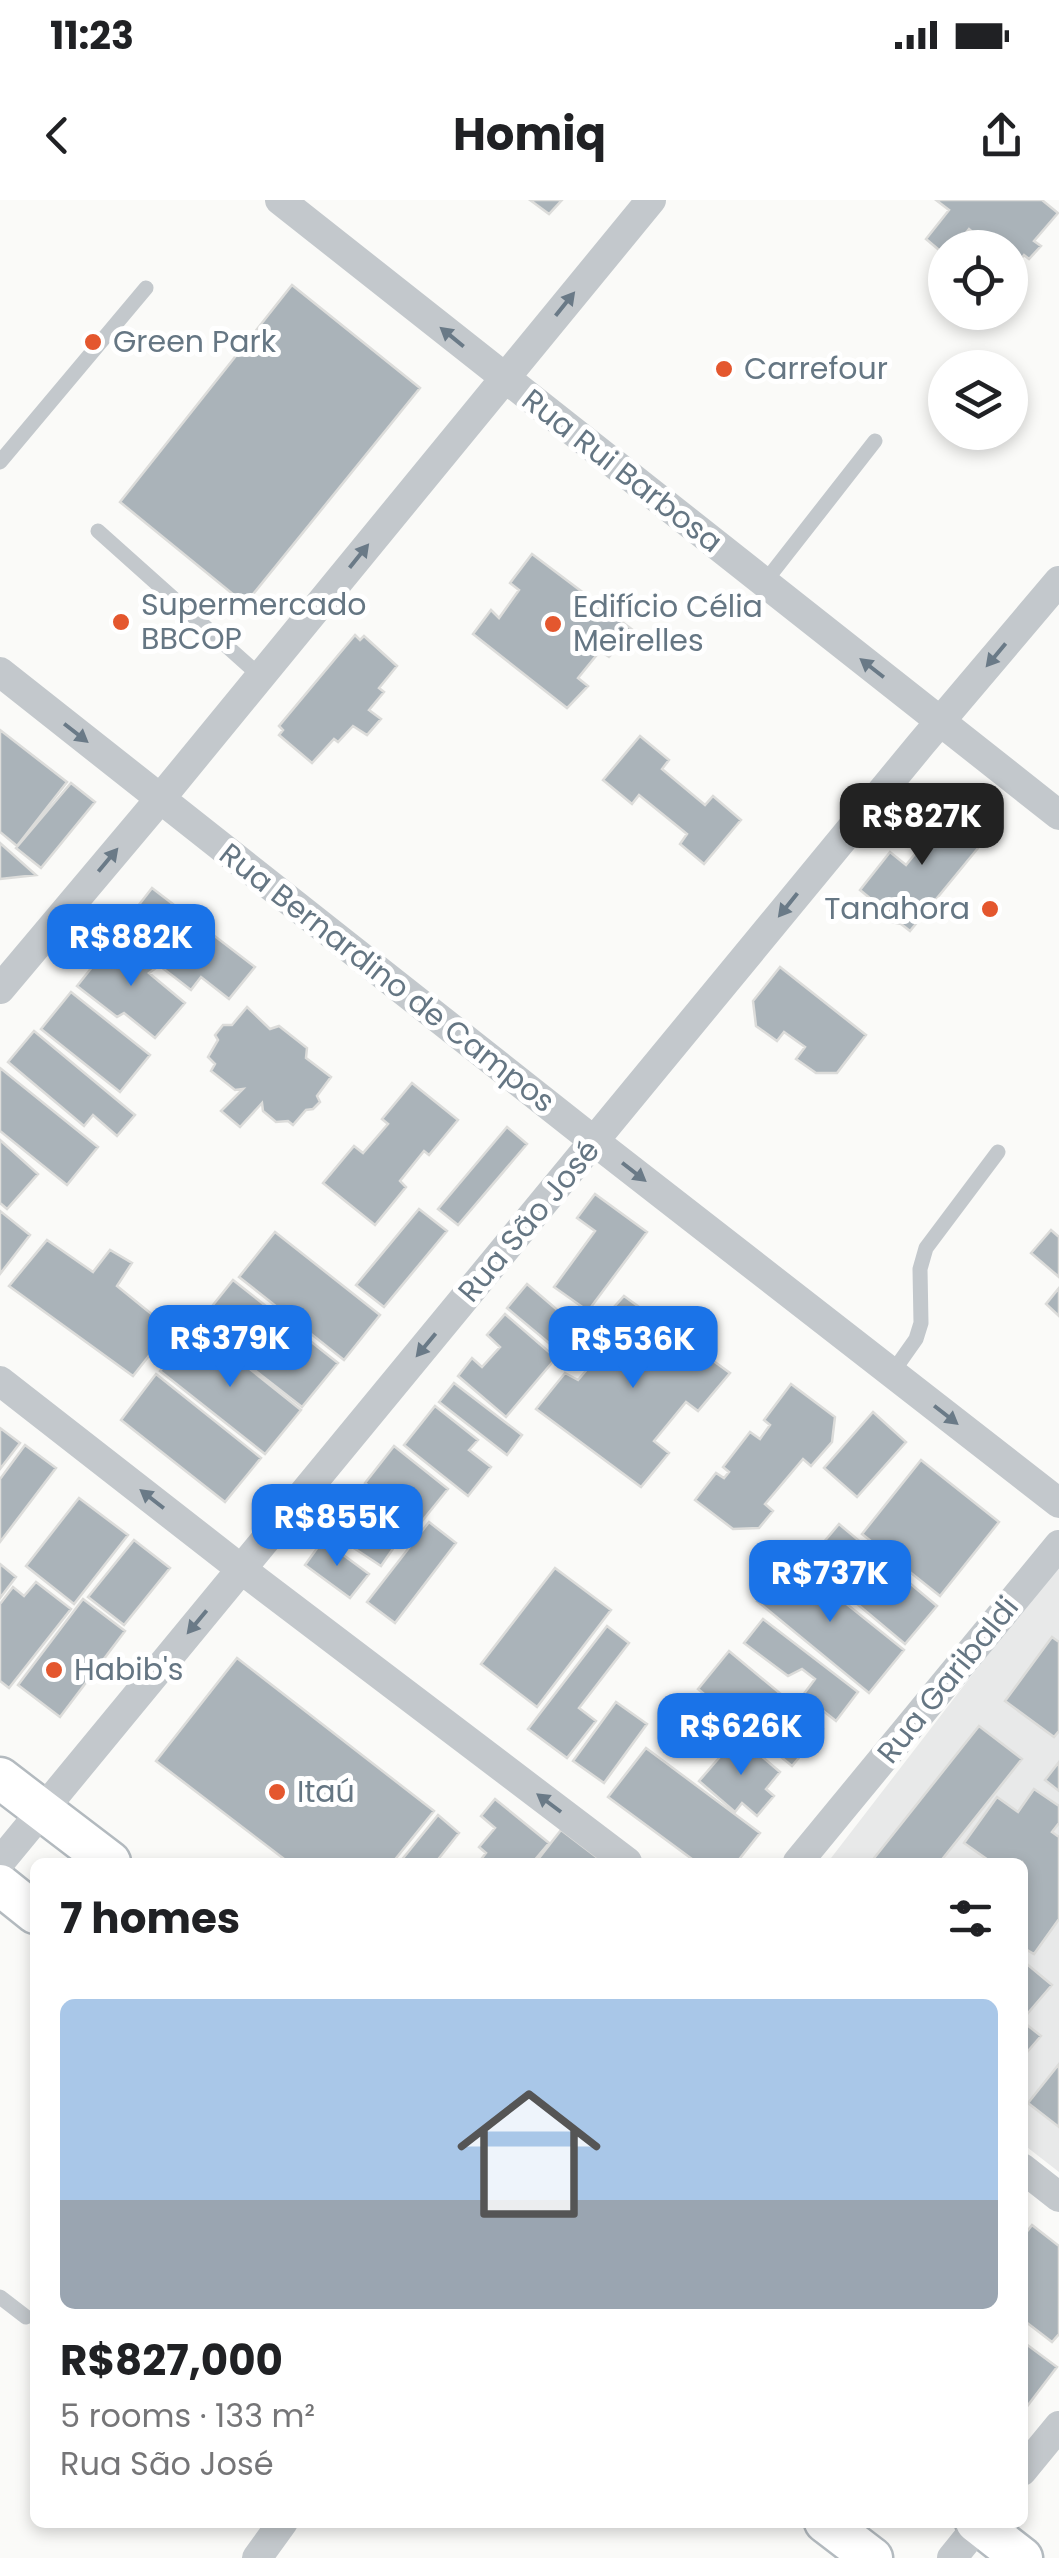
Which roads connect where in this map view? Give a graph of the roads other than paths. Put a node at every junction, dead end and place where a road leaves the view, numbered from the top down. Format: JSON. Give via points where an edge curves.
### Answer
{"nodes":[{"id":1,"x":280,"y":200,"type":"edge"},
{"id":2,"x":650,"y":200,"type":"edge"},
{"id":3,"x":146,"y":288,"type":"dead end"},
{"id":4,"x":504,"y":379,"type":"junction"},
{"id":5,"x":874,"y":441,"type":"dead end"},
{"id":6,"x":0,"y":462,"type":"edge"},
{"id":7,"x":98,"y":531,"type":"dead end"},
{"id":8,"x":1059,"y":580,"type":"edge"},
{"id":9,"x":764,"y":583,"type":"junction"},
{"id":10,"x":0,"y":672,"type":"edge"},
{"id":11,"x":260,"y":676,"type":"junction"},
{"id":12,"x":940,"y":722,"type":"junction"},
{"id":13,"x":160,"y":799,"type":"junction"},
{"id":14,"x":1059,"y":814,"type":"edge"},
{"id":15,"x":0,"y":988,"type":"edge"},
{"id":16,"x":594,"y":1141,"type":"junction"},
{"id":17,"x":998,"y":1152,"type":"dead end"},
{"id":18,"x":892,"y":1373,"type":"junction"},
{"id":19,"x":0,"y":1381,"type":"edge"},
{"id":20,"x":1059,"y":1504,"type":"edge"},
{"id":21,"x":1059,"y":1544,"type":"edge"},
{"id":22,"x":241,"y":1569,"type":"junction"},
{"id":23,"x":0,"y":1778,"type":"edge"},
{"id":24,"x":42,"y":1809,"type":"junction"},
{"id":25,"x":105,"y":1858,"type":"edge"},
{"id":26,"x":622,"y":1858,"type":"edge"},
{"id":27,"x":801,"y":1858,"type":"edge"},
{"id":28,"x":0,"y":1862,"type":"edge"},
{"id":29,"x":0,"y":1886,"type":"edge"},
{"id":30,"x":30,"y":1909,"type":"edge"},
{"id":31,"x":1028,"y":2173,"type":"edge"},
{"id":32,"x":1059,"y":2196,"type":"edge"},
{"id":33,"x":0,"y":2298,"type":"edge"},
{"id":34,"x":26,"y":2317,"type":"dead end"},
{"id":35,"x":1059,"y":2426,"type":"edge"},
{"id":36,"x":1028,"y":2464,"type":"edge"},
{"id":37,"x":279,"y":2528,"type":"edge"},
{"id":38,"x":833,"y":2528,"type":"edge"},
{"id":39,"x":975,"y":2528,"type":"edge"},
{"id":40,"x":985,"y":2528,"type":"edge"},
{"id":41,"x":256,"y":2558,"type":"edge"},
{"id":42,"x":872,"y":2558,"type":"edge"},
{"id":43,"x":952,"y":2558,"type":"edge"},
{"id":44,"x":1022,"y":2558,"type":"edge"}],
"edges":[{"from":4,"to":1,"type":"street","name":"Rua Rui Barbosa","one_way":true},
{"from":4,"to":2,"type":"street","one_way":true},
{"from":3,"to":6,"type":"lane"},
{"from":4,"to":9,"type":"street","name":"Rua Rui Barbosa"},
{"from":11,"to":4,"type":"street","one_way":true},
{"from":5,"to":9,"type":"lane"},
{"from":7,"to":11,"type":"lane"},
{"from":8,"to":12,"type":"street","name":"Rua São José","one_way":true},
{"from":12,"to":9,"type":"street","name":"Rua Rui Barbosa","one_way":true},
{"from":10,"to":13,"type":"street","name":"Rua Bernardino de Campos","one_way":true},
{"from":11,"to":13,"type":"street"},
{"from":12,"to":14,"type":"street","name":"Rua Rui Barbosa"},
{"from":12,"to":16,"type":"street","name":"Rua São José","one_way":true},
{"from":15,"to":13,"type":"street","one_way":true},
{"from":13,"to":16,"type":"street","name":"Rua Bernardino de Campos"},
{"from":16,"to":18,"type":"street","name":"Rua Bernardino de Campos","one_way":true},
{"from":16,"to":22,"type":"street","name":"Rua São José","one_way":true},
{"from":17,"to":18,"type":"lane","via":[[926,1248],[921,1324]]},
{"from":18,"to":20,"type":"street","name":"Rua Bernardino de Campos","one_way":true},
{"from":22,"to":19,"type":"street","one_way":true},
{"from":21,"to":27,"type":"street","name":"Rua Garibaldi"},
{"from":22,"to":24,"type":"street","name":"Rua São José","one_way":true},
{"from":26,"to":22,"type":"street","one_way":true},
{"from":23,"to":24,"type":"main road"},
{"from":24,"to":25,"type":"main road"},
{"from":24,"to":28,"type":"street","name":"Rua São José"},
{"from":29,"to":30,"type":"main road"},
{"from":31,"to":32,"type":"street"},
{"from":33,"to":34,"type":"lane"},
{"from":35,"to":36,"type":"street"},
{"from":37,"to":41,"type":"street"},
{"from":38,"to":42,"type":"main road"},
{"from":39,"to":43,"type":"street"},
{"from":40,"to":44,"type":"main road"}]}
